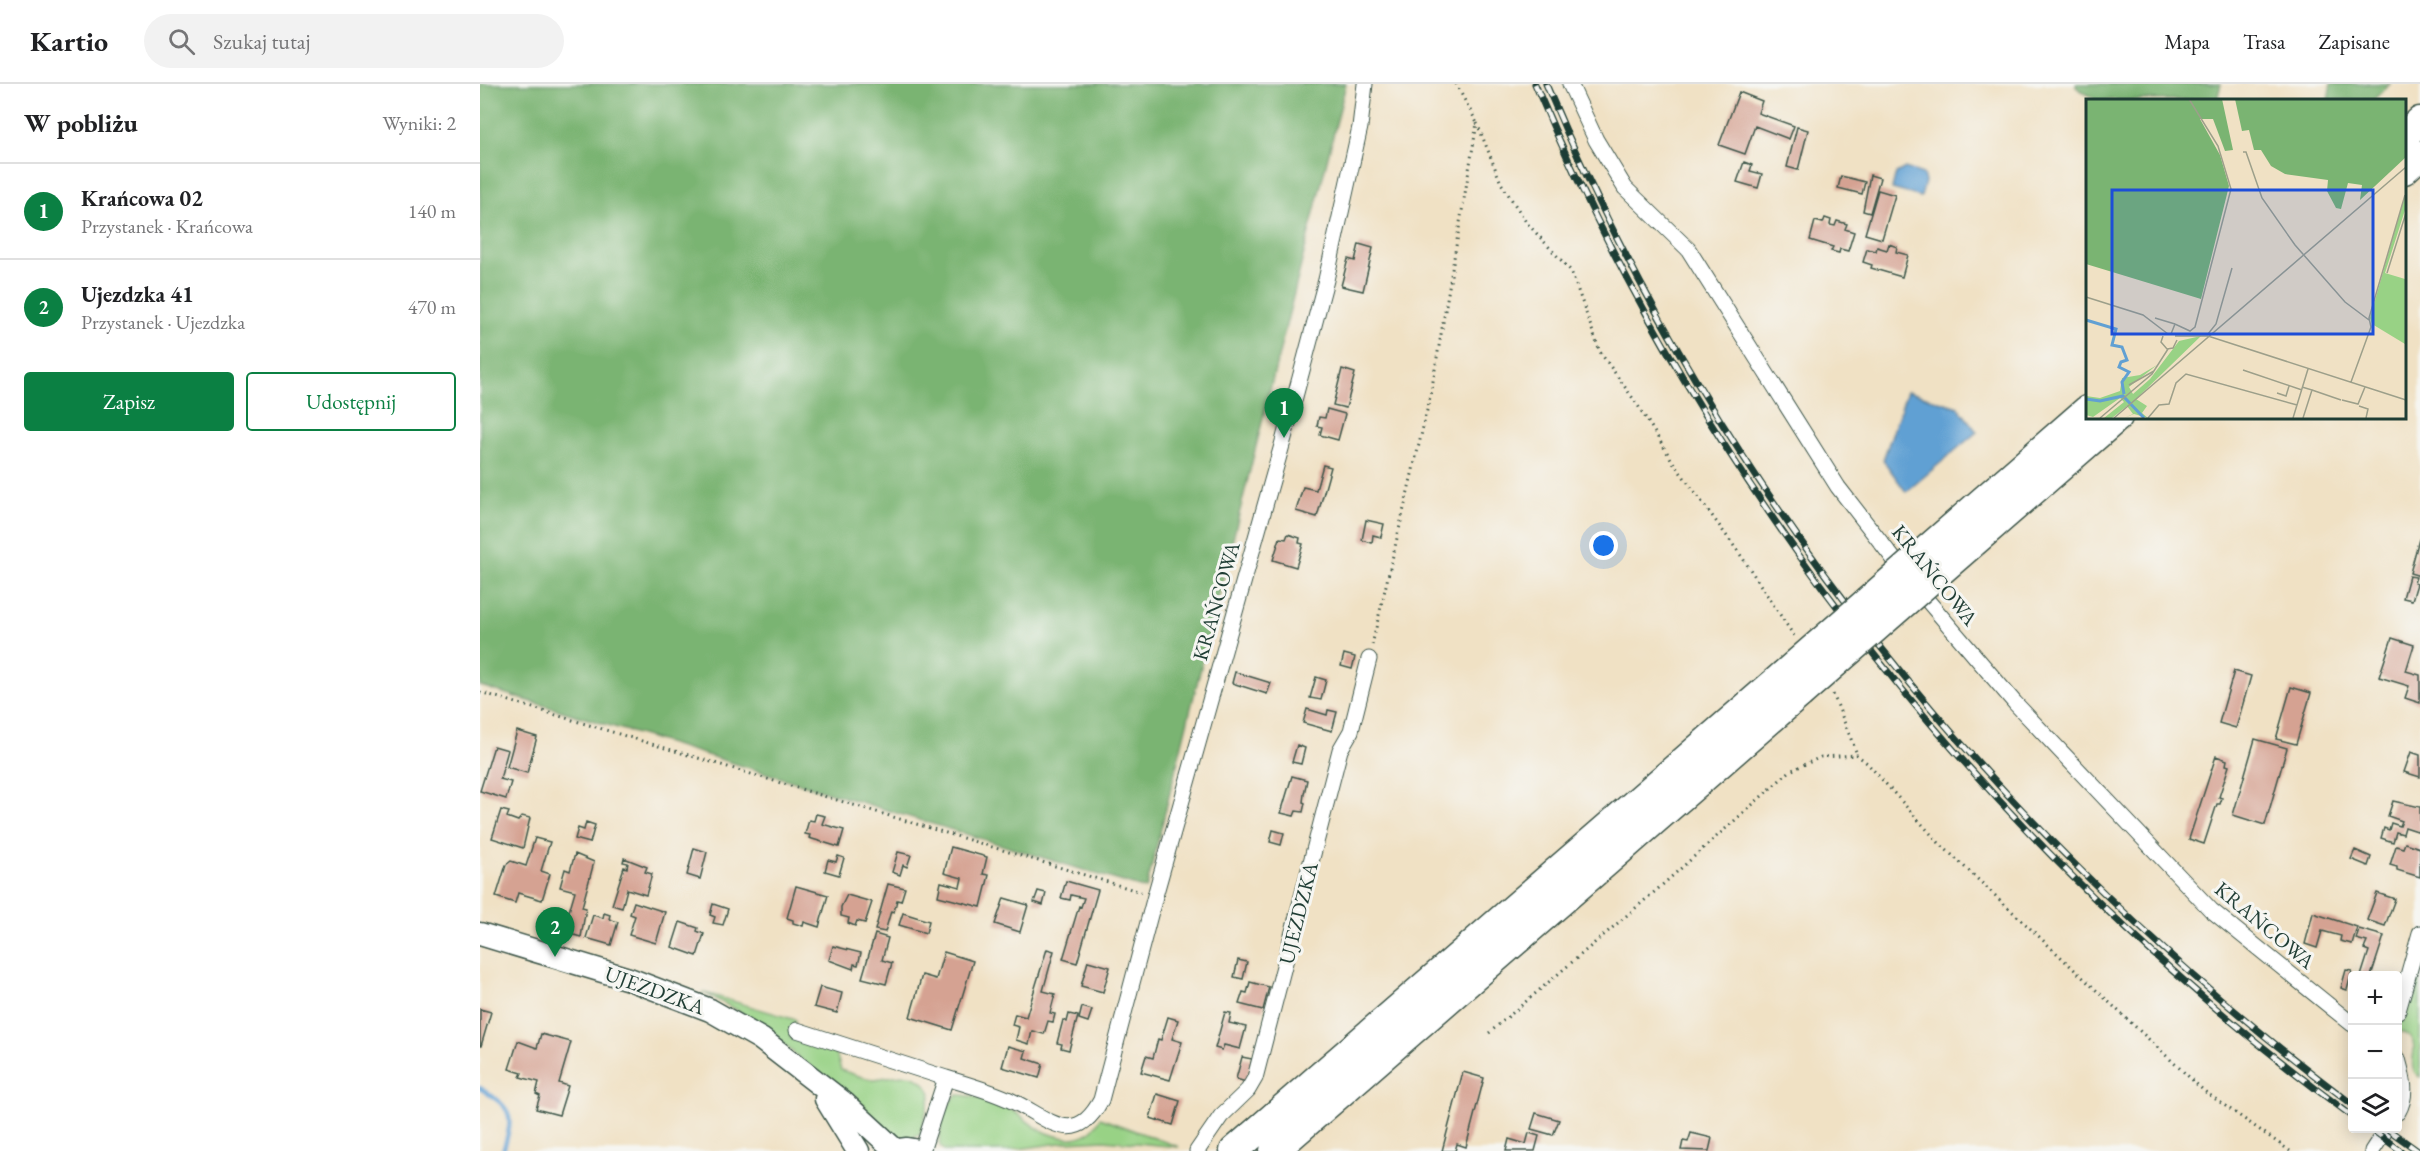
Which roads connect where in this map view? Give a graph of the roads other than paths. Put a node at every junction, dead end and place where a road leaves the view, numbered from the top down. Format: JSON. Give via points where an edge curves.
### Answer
{"nodes":[{"id":1,"x":1365,"y":84,"type":"edge"},
{"id":2,"x":1570,"y":84,"type":"edge"},
{"id":3,"x":2420,"y":121,"type":"edge"},
{"id":4,"x":2405,"y":134,"type":"edge"},
{"id":5,"x":2420,"y":155,"type":"edge"},
{"id":6,"x":2405,"y":168,"type":"edge"},
{"id":7,"x":2086,"y":411,"type":"edge"},
{"id":8,"x":2117,"y":418,"type":"edge"},
{"id":9,"x":1925,"y":567,"type":"junction"},
{"id":10,"x":1369,"y":658,"type":"road end"},
{"id":11,"x":2420,"y":933,"type":"edge"},
{"id":12,"x":480,"y":934,"type":"edge"},
{"id":13,"x":2402,"y":994,"type":"edge"},
{"id":14,"x":2348,"y":1021,"type":"edge"},
{"id":15,"x":797,"y":1030,"type":"dead end"},
{"id":16,"x":2402,"y":1075,"type":"edge"},
{"id":17,"x":946,"y":1078,"type":"junction"},
{"id":18,"x":813,"y":1081,"type":"junction"},
{"id":19,"x":2402,"y":1101,"type":"edge"},
{"id":20,"x":2384,"y":1133,"type":"edge"},
{"id":21,"x":1261,"y":1145,"type":"edge"},
{"id":22,"x":894,"y":1150,"type":"edge"},
{"id":23,"x":858,"y":1151,"type":"edge"},
{"id":24,"x":921,"y":1151,"type":"edge"},
{"id":25,"x":1197,"y":1151,"type":"edge"},
{"id":26,"x":2372,"y":1151,"type":"edge"}],
"edges":[{"from":1,"to":17,"type":"street","name":"KRAŃCOWA","via":[[1360,127],[1326,280],[1101,1100],[1085,1121],[1060,1126],[993,1092]]},
{"from":2,"to":14,"type":"street","name":"KRAŃCOWA","via":[[1596,140],[1625,188],[1688,249],[1838,487],[1910,580],[2015,703],[2211,910]]},
{"from":3,"to":4,"type":"highway"},
{"from":5,"to":6,"type":"highway"},
{"from":7,"to":9,"type":"highway"},
{"from":8,"to":9,"type":"highway"},
{"from":9,"to":21,"type":"highway","bridge":true},
{"from":10,"to":25,"type":"street","name":"UJEZDZKA","via":[[1351,731],[1340,750],[1255,1078]]},
{"from":11,"to":13,"type":"street"},
{"from":12,"to":18,"type":"main road","name":"UJEZDZKA","via":[[638,982],[710,1010],[761,1039]]},
{"from":15,"to":17,"type":"street"},
{"from":16,"to":19,"type":"street"},
{"from":17,"to":24,"type":"street"},
{"from":18,"to":22,"type":"main road","name":"UJEZDZKA"},
{"from":18,"to":23,"type":"main road","name":"UJEZDZKA"},
{"from":20,"to":26,"type":"street"},
{"from":22,"to":24,"type":"main road"}]}
